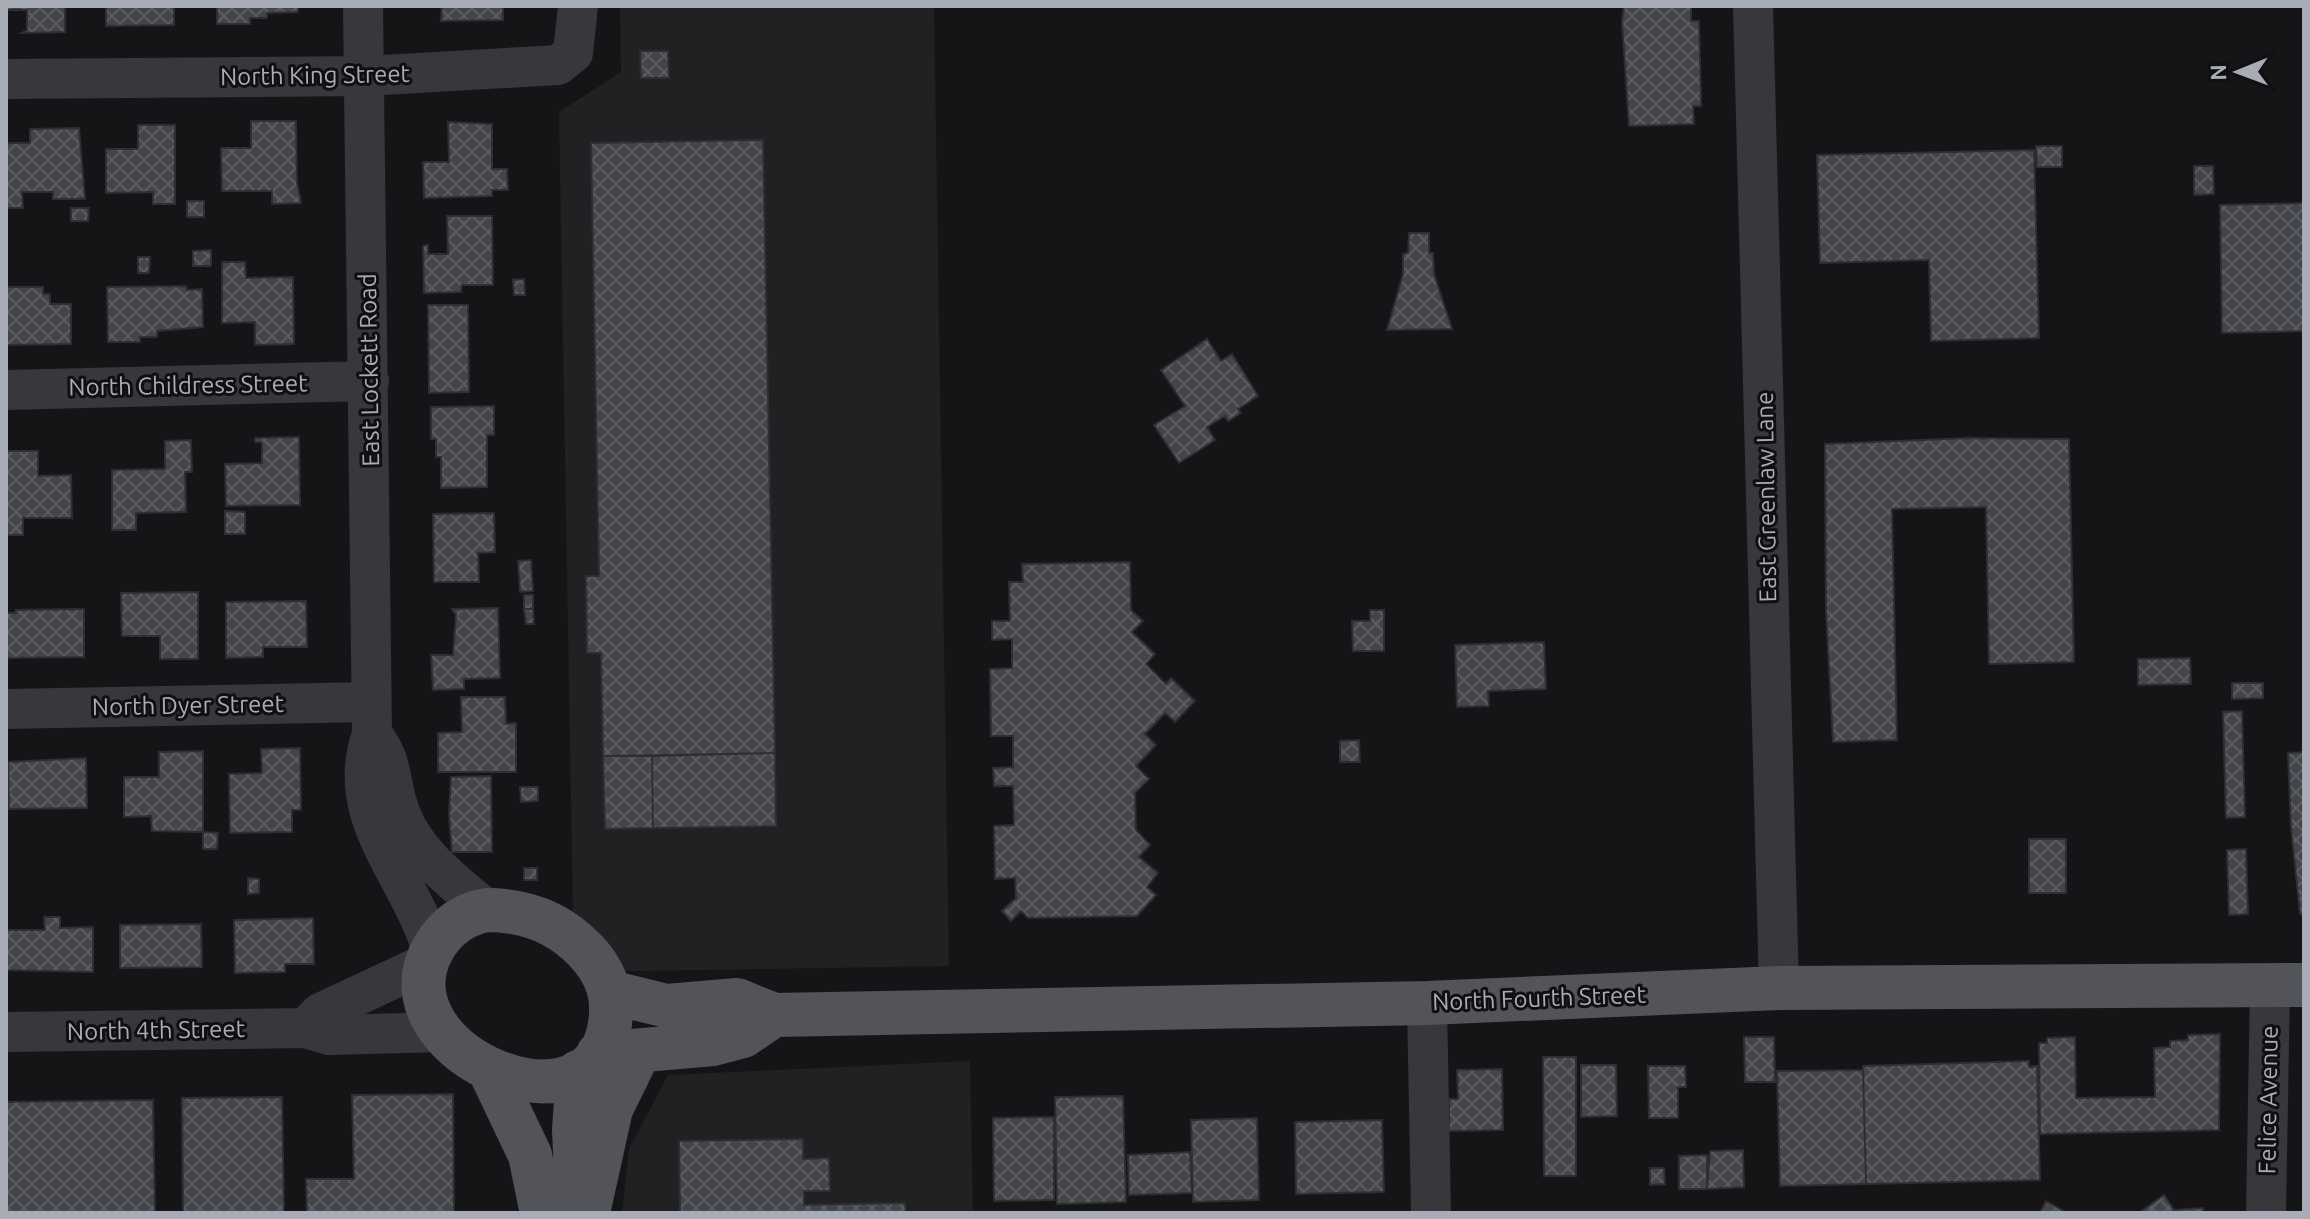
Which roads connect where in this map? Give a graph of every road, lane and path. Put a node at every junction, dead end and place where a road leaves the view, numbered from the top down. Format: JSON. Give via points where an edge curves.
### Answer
{"nodes":[{"id":1,"x":363,"y":6,"type":"edge"},
{"id":2,"x":578,"y":6,"type":"edge"},
{"id":3,"x":1753,"y":6,"type":"edge"},
{"id":4,"x":365,"y":76,"type":"junction"},
{"id":5,"x":6,"y":79,"type":"edge"},
{"id":6,"x":369,"y":381,"type":"junction"},
{"id":7,"x":6,"y":390,"type":"edge"},
{"id":8,"x":6,"y":709,"type":"edge"},
{"id":9,"x":371,"y":718,"type":"junction"},
{"id":10,"x":487,"y":910,"type":"junction"},
{"id":11,"x":430,"y":957,"type":"junction"},
{"id":12,"x":2287,"y":986,"type":"edge"},
{"id":13,"x":1779,"y":988,"type":"junction"},
{"id":14,"x":610,"y":992,"type":"junction"},
{"id":15,"x":1427,"y":1003,"type":"junction"},
{"id":16,"x":774,"y":1015,"type":"junction"},
{"id":17,"x":306,"y":1028,"type":"junction"},
{"id":18,"x":6,"y":1032,"type":"edge"},
{"id":19,"x":443,"y":1032,"type":"junction"},
{"id":20,"x":605,"y":1059,"type":"junction"},
{"id":21,"x":490,"y":1071,"type":"junction"},
{"id":22,"x":542,"y":1213,"type":"edge"},
{"id":23,"x":579,"y":1213,"type":"edge"},
{"id":24,"x":588,"y":1213,"type":"edge"},
{"id":25,"x":1431,"y":1213,"type":"edge"},
{"id":26,"x":2266,"y":1213,"type":"edge"}],
"edges":[{"from":1,"to":4,"type":"street","name":"East Lockett Road"},
{"from":2,"to":4,"type":"street","name":"North King Street","via":[[573,53],[558,65]]},
{"from":3,"to":13,"type":"street","name":"East Greenlaw Lane"},
{"from":4,"to":5,"type":"street","name":"North King Street"},
{"from":4,"to":6,"type":"street","name":"East Lockett Road"},
{"from":6,"to":7,"type":"street","name":"North Childress Street"},
{"from":6,"to":9,"type":"street","name":"East Lockett Road"},
{"from":8,"to":9,"type":"street","name":"North Dyer Street"},
{"from":9,"to":10,"type":"street","name":"East Lockett Road","via":[[388,754],[395,797],[412,836],[442,872]]},
{"from":9,"to":11,"type":"street","name":"East Lockett Road","via":[[363,760],[371,820],[426,929]]},
{"from":10,"to":11,"type":"main road","via":[[452,924]]},
{"from":10,"to":14,"type":"main road","via":[[521,912],[561,930],[595,960]]},
{"from":11,"to":17,"type":"street","via":[[320,1013]]},
{"from":11,"to":19,"type":"main road","via":[[423,979],[425,997]]},
{"from":12,"to":13,"type":"main road","name":"North Fourth Street"},
{"from":12,"to":26,"type":"street","name":"Felice Avenue"},
{"from":13,"to":15,"type":"main road","name":"North Fourth Street"},
{"from":14,"to":16,"type":"main road","name":"North Fourth Street","via":[[667,1006],[737,1000]]},
{"from":14,"to":20,"type":"main road"},
{"from":15,"to":16,"type":"main road","name":"North Fourth Street"},
{"from":15,"to":25,"type":"street"},
{"from":16,"to":20,"type":"main road","via":[[743,1036],[713,1044]]},
{"from":17,"to":18,"type":"street","name":"North 4th Street"},
{"from":17,"to":19,"type":"street","name":"North 4th Street","via":[[329,1035]]},
{"from":19,"to":21,"type":"main road"},
{"from":20,"to":21,"type":"main road","via":[[545,1081]]},
{"from":20,"to":23,"type":"main road","via":[[574,1153]]},
{"from":20,"to":24,"type":"main road","via":[[611,1109]]},
{"from":21,"to":22,"type":"main road","via":[[530,1155]]}]}
